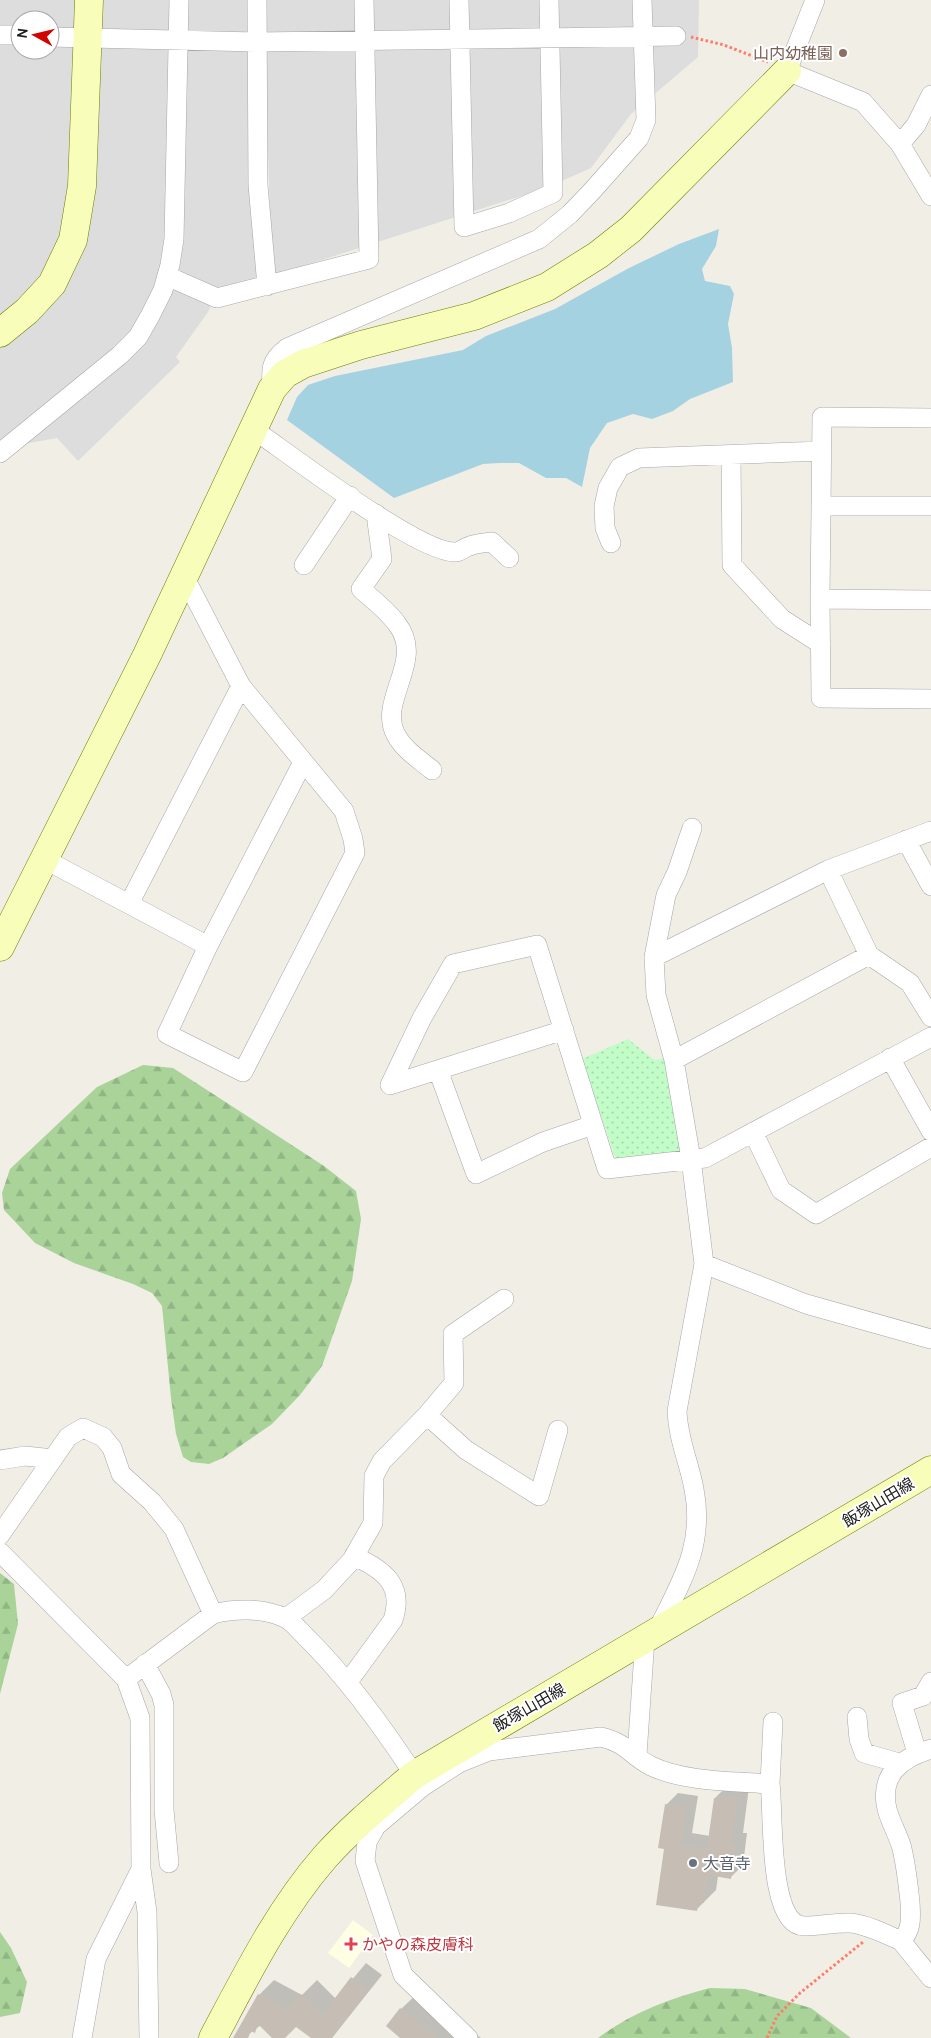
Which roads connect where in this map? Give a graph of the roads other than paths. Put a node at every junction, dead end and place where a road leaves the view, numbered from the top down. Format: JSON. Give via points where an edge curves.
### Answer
{"nodes":[{"id":1,"x":89,"y":0,"type":"edge"},
{"id":2,"x":179,"y":0,"type":"edge"},
{"id":3,"x":257,"y":0,"type":"edge"},
{"id":4,"x":364,"y":0,"type":"edge"},
{"id":5,"x":459,"y":0,"type":"edge"},
{"id":6,"x":549,"y":0,"type":"edge"},
{"id":7,"x":642,"y":0,"type":"edge"},
{"id":8,"x":815,"y":0,"type":"edge"},
{"id":9,"x":676,"y":36,"type":"road end"},
{"id":10,"x":60,"y":37,"type":"edge"},
{"id":11,"x":642,"y":37,"type":"junction"},
{"id":12,"x":87,"y":38,"type":"junction"},
{"id":13,"x":550,"y":38,"type":"junction"},
{"id":14,"x":460,"y":39,"type":"junction"},
{"id":15,"x":179,"y":41,"type":"junction"},
{"id":16,"x":258,"y":42,"type":"junction"},
{"id":17,"x":365,"y":42,"type":"junction"},
{"id":18,"x":787,"y":71,"type":"junction"},
{"id":19,"x":931,"y":95,"type":"edge"},
{"id":20,"x":900,"y":144,"type":"junction"},
{"id":21,"x":931,"y":196,"type":"edge"},
{"id":22,"x":167,"y":276,"type":"junction"},
{"id":23,"x":267,"y":286,"type":"junction"},
{"id":24,"x":0,"y":333,"type":"edge"},
{"id":25,"x":272,"y":389,"type":"junction"},
{"id":26,"x":931,"y":418,"type":"edge"},
{"id":27,"x":253,"y":429,"type":"junction"},
{"id":28,"x":822,"y":451,"type":"junction"},
{"id":29,"x":0,"y":453,"type":"edge"},
{"id":30,"x":731,"y":454,"type":"junction"},
{"id":31,"x":350,"y":496,"type":"junction"},
{"id":32,"x":821,"y":506,"type":"junction"},
{"id":33,"x":931,"y":506,"type":"edge"},
{"id":34,"x":376,"y":514,"type":"junction"},
{"id":35,"x":611,"y":543,"type":"dead end"},
{"id":36,"x":509,"y":558,"type":"dead end"},
{"id":37,"x":304,"y":565,"type":"dead end"},
{"id":38,"x":184,"y":576,"type":"junction"},
{"id":39,"x":820,"y":598,"type":"junction"},
{"id":40,"x":931,"y":600,"type":"edge"},
{"id":41,"x":821,"y":644,"type":"junction"},
{"id":42,"x":241,"y":686,"type":"junction"},
{"id":43,"x":931,"y":699,"type":"edge"},
{"id":44,"x":303,"y":762,"type":"junction"},
{"id":45,"x":432,"y":770,"type":"dead end"},
{"id":46,"x":692,"y":828,"type":"dead end"},
{"id":47,"x":931,"y":831,"type":"edge"},
{"id":48,"x":906,"y":840,"type":"junction"},
{"id":49,"x":44,"y":860,"type":"junction"},
{"id":50,"x":828,"y":870,"type":"junction"},
{"id":51,"x":931,"y":886,"type":"edge"},
{"id":52,"x":129,"y":904,"type":"junction"},
{"id":53,"x":208,"y":946,"type":"junction"},
{"id":54,"x":0,"y":947,"type":"edge"},
{"id":55,"x":869,"y":955,"type":"junction"},
{"id":56,"x":654,"y":957,"type":"junction"},
{"id":57,"x":931,"y":1017,"type":"edge"},
{"id":58,"x":564,"y":1030,"type":"junction"},
{"id":59,"x":931,"y":1037,"type":"edge"},
{"id":60,"x":890,"y":1058,"type":"junction"},
{"id":61,"x":674,"y":1060,"type":"junction"},
{"id":62,"x":438,"y":1070,"type":"junction"},
{"id":63,"x":593,"y":1125,"type":"junction"},
{"id":64,"x":931,"y":1131,"type":"edge"},
{"id":65,"x":753,"y":1132,"type":"junction"},
{"id":66,"x":931,"y":1147,"type":"edge"},
{"id":67,"x":691,"y":1158,"type":"junction"},
{"id":68,"x":704,"y":1264,"type":"junction"},
{"id":69,"x":504,"y":1299,"type":"dead end"},
{"id":70,"x":931,"y":1339,"type":"edge"},
{"id":71,"x":427,"y":1415,"type":"junction"},
{"id":72,"x":558,"y":1430,"type":"dead end"},
{"id":73,"x":53,"y":1459,"type":"junction"},
{"id":74,"x":0,"y":1460,"type":"edge"},
{"id":75,"x":931,"y":1470,"type":"edge"},
{"id":76,"x":0,"y":1535,"type":"edge"},
{"id":77,"x":0,"y":1552,"type":"edge"},
{"id":78,"x":354,"y":1556,"type":"junction"},
{"id":79,"x":213,"y":1614,"type":"junction"},
{"id":80,"x":286,"y":1618,"type":"junction"},
{"id":81,"x":651,"y":1634,"type":"junction"},
{"id":82,"x":145,"y":1664,"type":"junction"},
{"id":83,"x":126,"y":1678,"type":"junction"},
{"id":84,"x":348,"y":1682,"type":"junction"},
{"id":85,"x":931,"y":1682,"type":"edge"},
{"id":86,"x":857,"y":1717,"type":"dead end"},
{"id":87,"x":773,"y":1722,"type":"dead end"},
{"id":88,"x":924,"y":1751,"type":"edge"},
{"id":89,"x":637,"y":1755,"type":"junction"},
{"id":90,"x":899,"y":1764,"type":"junction"},
{"id":91,"x":418,"y":1781,"type":"junction"},
{"id":92,"x":770,"y":1784,"type":"junction"},
{"id":93,"x":169,"y":1864,"type":"dead end"},
{"id":94,"x":141,"y":1869,"type":"junction"},
{"id":95,"x":901,"y":1942,"type":"junction"},
{"id":96,"x":931,"y":1978,"type":"edge"},
{"id":97,"x":82,"y":2038,"type":"edge"},
{"id":98,"x":149,"y":2038,"type":"edge"},
{"id":99,"x":213,"y":2038,"type":"edge"},
{"id":100,"x":468,"y":2038,"type":"edge"}],
"edges":[{"from":1,"to":12,"type":"street"},
{"from":2,"to":15,"type":"street"},
{"from":3,"to":16,"type":"street"},
{"from":4,"to":17,"type":"street"},
{"from":5,"to":14,"type":"street"},
{"from":6,"to":13,"type":"street"},
{"from":7,"to":11,"type":"street"},
{"from":8,"to":18,"type":"street"},
{"from":9,"to":11,"type":"street"},
{"from":10,"to":12,"type":"street"},
{"from":11,"to":13,"type":"street"},
{"from":11,"to":25,"type":"street","via":[[646,120],[639,138],[570,214],[539,239],[287,348],[276,357],[271,370]]},
{"from":12,"to":15,"type":"street"},
{"from":12,"to":24,"type":"street","via":[[82,186],[73,240],[52,284],[27,311]]},
{"from":13,"to":14,"type":"street"},
{"from":13,"to":14,"type":"street","via":[[553,192],[508,213],[464,227]]},
{"from":14,"to":17,"type":"street"},
{"from":15,"to":16,"type":"street"},
{"from":15,"to":22,"type":"street","via":[[174,239]]},
{"from":16,"to":17,"type":"street"},
{"from":16,"to":23,"type":"street","via":[[258,185]]},
{"from":17,"to":23,"type":"street","via":[[370,259]]},
{"from":18,"to":20,"type":"street","via":[[863,102]]},
{"from":18,"to":25,"type":"street","via":[[631,230],[547,287],[474,316],[361,345],[303,364],[286,374]]},
{"from":19,"to":20,"type":"street","via":[[916,125]]},
{"from":20,"to":21,"type":"street"},
{"from":22,"to":23,"type":"street","via":[[217,298]]},
{"from":22,"to":29,"type":"street","via":[[138,337]]},
{"from":25,"to":27,"type":"street"},
{"from":26,"to":28,"type":"street","via":[[822,418]]},
{"from":27,"to":31,"type":"street"},
{"from":27,"to":38,"type":"street"},
{"from":28,"to":30,"type":"street"},
{"from":28,"to":32,"type":"street"},
{"from":30,"to":35,"type":"street","via":[[639,458],[620,467],[608,488],[604,506],[604,528]]},
{"from":30,"to":41,"type":"street","via":[[732,565],[782,619]]},
{"from":31,"to":34,"type":"street"},
{"from":31,"to":37,"type":"street"},
{"from":32,"to":33,"type":"street"},
{"from":32,"to":39,"type":"street"},
{"from":34,"to":36,"type":"street","via":[[418,540],[442,550],[456,552],[492,542]]},
{"from":34,"to":45,"type":"street","via":[[382,560],[361,589],[398,624],[405,640],[407,656],[391,719],[396,734],[408,751]]},
{"from":38,"to":42,"type":"street"},
{"from":38,"to":49,"type":"street"},
{"from":39,"to":40,"type":"street"},
{"from":39,"to":41,"type":"street"},
{"from":41,"to":43,"type":"street","via":[[821,698]]},
{"from":42,"to":44,"type":"street"},
{"from":42,"to":52,"type":"street"},
{"from":44,"to":53,"type":"street"},
{"from":44,"to":53,"type":"street","via":[[344,811],[355,853],[243,1072],[167,1034]]},
{"from":46,"to":56,"type":"street","via":[[666,895]]},
{"from":47,"to":48,"type":"street"},
{"from":48,"to":50,"type":"street"},
{"from":48,"to":51,"type":"street"},
{"from":49,"to":52,"type":"street"},
{"from":49,"to":54,"type":"street"},
{"from":50,"to":55,"type":"street"},
{"from":50,"to":56,"type":"street"},
{"from":52,"to":53,"type":"street"},
{"from":55,"to":57,"type":"street","via":[[910,983]]},
{"from":55,"to":61,"type":"street"},
{"from":56,"to":61,"type":"street","via":[[656,995]]},
{"from":58,"to":62,"type":"street"},
{"from":58,"to":62,"type":"street","via":[[537,945],[453,964],[422,1018],[390,1085]]},
{"from":58,"to":63,"type":"street"},
{"from":59,"to":60,"type":"street"},
{"from":60,"to":64,"type":"street"},
{"from":60,"to":65,"type":"street"},
{"from":61,"to":67,"type":"street"},
{"from":62,"to":63,"type":"street","via":[[476,1174],[543,1142]]},
{"from":63,"to":67,"type":"street","via":[[607,1169]]},
{"from":65,"to":66,"type":"street","via":[[781,1190],[816,1214]]},
{"from":65,"to":67,"type":"street","via":[[705,1158]]},
{"from":67,"to":68,"type":"street"},
{"from":68,"to":70,"type":"street","via":[[806,1304]]},
{"from":68,"to":81,"type":"street","via":[[677,1411],[678,1431],[694,1489],[698,1521],[695,1548]]},
{"from":69,"to":71,"type":"street","via":[[453,1334],[454,1383]]},
{"from":71,"to":72,"type":"street","via":[[466,1450],[539,1496]]},
{"from":71,"to":78,"type":"street","via":[[382,1461],[374,1476],[373,1523]]},
{"from":73,"to":74,"type":"street","via":[[25,1456]]},
{"from":73,"to":76,"type":"street"},
{"from":73,"to":79,"type":"street","via":[[75,1431],[82,1428],[103,1437],[112,1448],[121,1474],[152,1502],[174,1530]]},
{"from":75,"to":81,"type":"street","name":"飯塚山田線"},
{"from":77,"to":83,"type":"street"},
{"from":78,"to":80,"type":"street","via":[[324,1590]]},
{"from":78,"to":84,"type":"street","via":[[386,1574],[392,1587],[395,1613]]},
{"from":79,"to":80,"type":"street","via":[[229,1609]]},
{"from":79,"to":82,"type":"street"},
{"from":80,"to":84,"type":"street"},
{"from":81,"to":89,"type":"street"},
{"from":81,"to":91,"type":"street","name":"飯塚山田線"},
{"from":82,"to":83,"type":"street"},
{"from":82,"to":93,"type":"street","via":[[164,1705],[164,1810]]},
{"from":83,"to":94,"type":"street","via":[[140,1718]]},
{"from":84,"to":91,"type":"street"},
{"from":85,"to":88,"type":"street","via":[[923,1696],[902,1703]]},
{"from":86,"to":90,"type":"street","via":[[864,1753]]},
{"from":87,"to":92,"type":"street"},
{"from":88,"to":90,"type":"street"},
{"from":89,"to":91,"type":"street","via":[[618,1741],[601,1737],[489,1751]]},
{"from":89,"to":92,"type":"street","via":[[651,1766],[678,1774]]},
{"from":90,"to":95,"type":"street","via":[[886,1784],[886,1798],[901,1846],[908,1885],[909,1934]]},
{"from":91,"to":99,"type":"street","name":"飯塚山田線","via":[[361,1821],[325,1857],[299,1890]]},
{"from":91,"to":100,"type":"street","via":[[376,1826],[367,1842],[365,1861],[403,1975]]},
{"from":92,"to":95,"type":"street","via":[[772,1848],[787,1915],[792,1923],[804,1927],[852,1923]]},
{"from":94,"to":97,"type":"street","via":[[96,1959]]},
{"from":94,"to":98,"type":"street","via":[[147,1912]]},
{"from":95,"to":96,"type":"street"}]}
